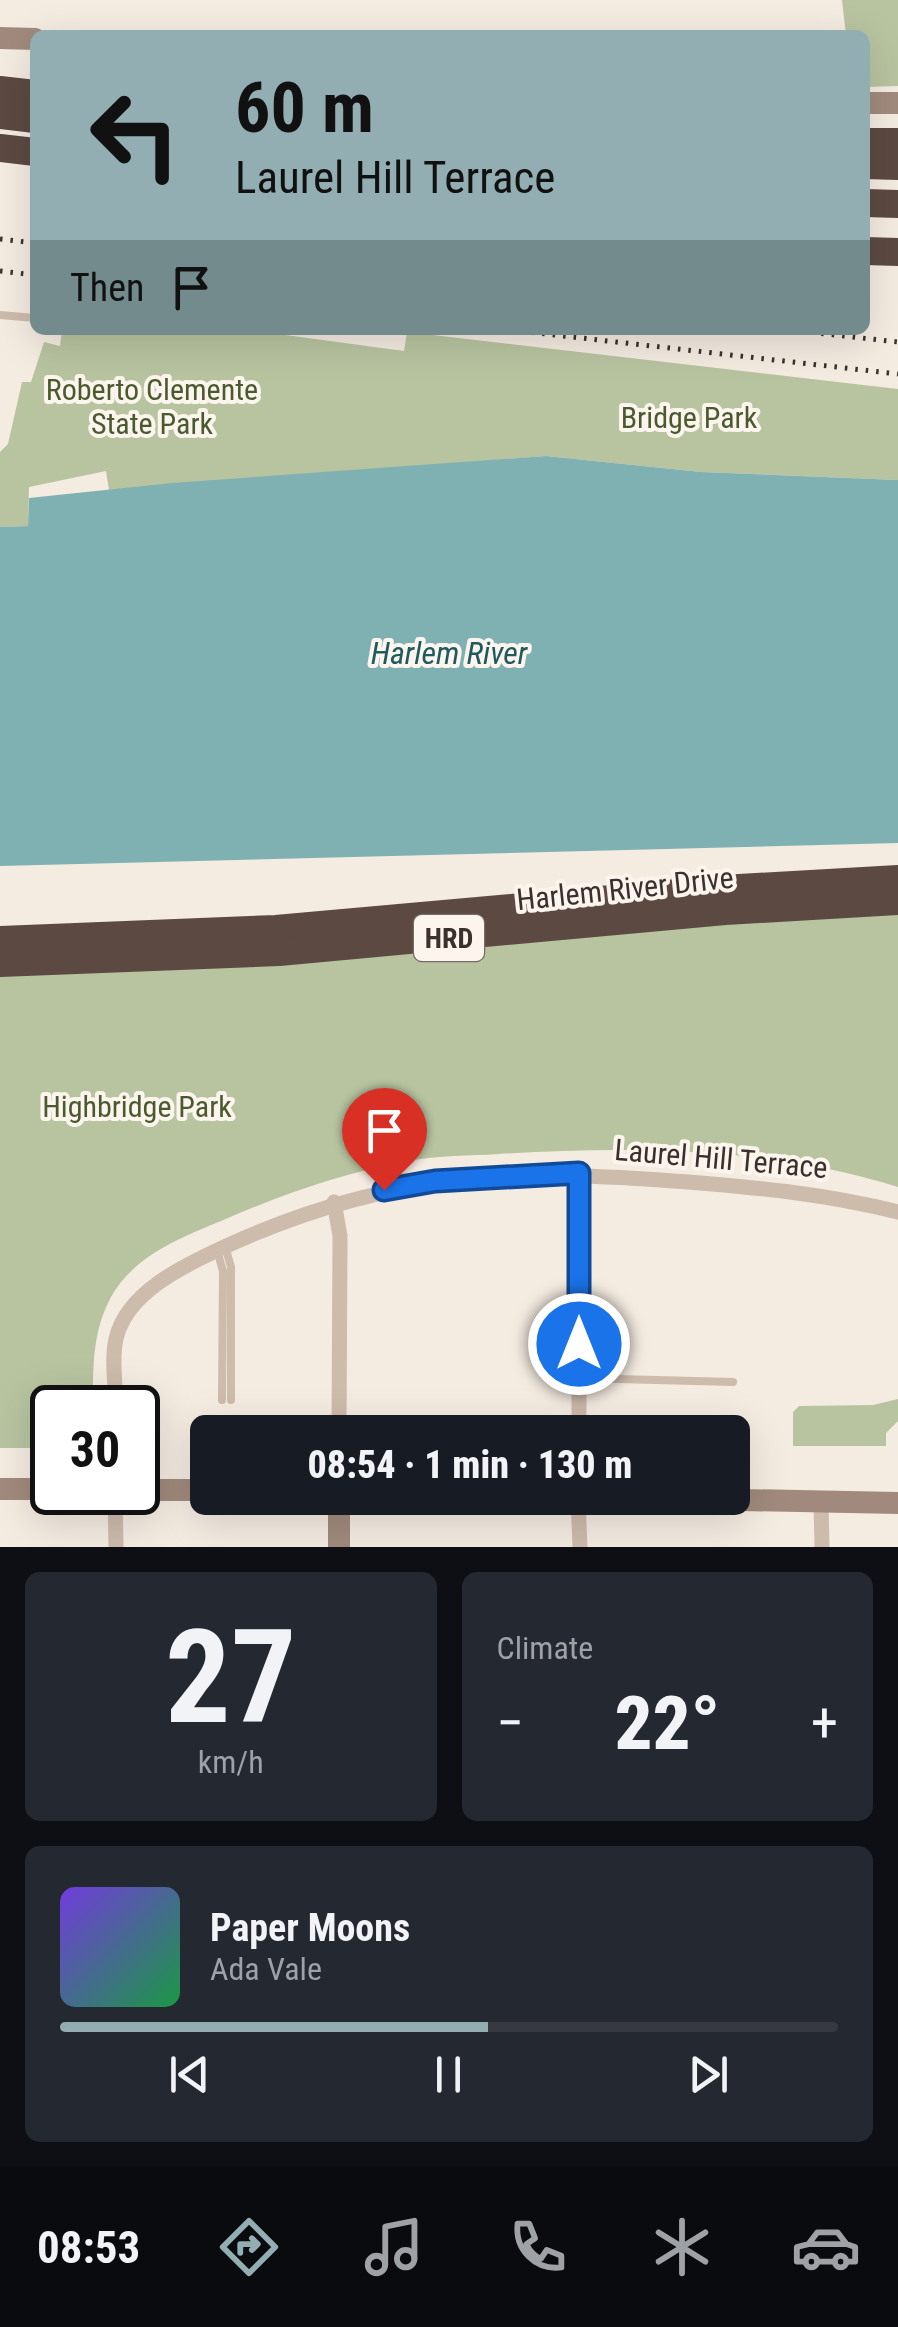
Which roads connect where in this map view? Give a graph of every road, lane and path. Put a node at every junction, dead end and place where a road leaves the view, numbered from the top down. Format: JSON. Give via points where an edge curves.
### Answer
{"nodes":[{"id":1,"x":0,"y":38,"type":"edge"},
{"id":2,"x":30,"y":40,"type":"edge"},
{"id":3,"x":0,"y":90,"type":"edge"},
{"id":4,"x":30,"y":93,"type":"edge"},
{"id":5,"x":870,"y":102,"type":"edge"},
{"id":6,"x":898,"y":103,"type":"edge"},
{"id":7,"x":0,"y":115,"type":"edge"},
{"id":8,"x":30,"y":118,"type":"edge"},
{"id":9,"x":870,"y":142,"type":"edge"},
{"id":10,"x":898,"y":142,"type":"edge"},
{"id":11,"x":0,"y":148,"type":"edge"},
{"id":12,"x":30,"y":151,"type":"edge"},
{"id":13,"x":870,"y":165,"type":"edge"},
{"id":14,"x":898,"y":166,"type":"edge"},
{"id":15,"x":870,"y":203,"type":"edge"},
{"id":16,"x":898,"y":204,"type":"edge"},
{"id":17,"x":870,"y":232,"type":"edge"},
{"id":18,"x":898,"y":233,"type":"edge"},
{"id":19,"x":870,"y":251,"type":"edge"},
{"id":20,"x":898,"y":252,"type":"edge"},
{"id":21,"x":0,"y":314,"type":"edge"},
{"id":22,"x":30,"y":317,"type":"edge"},
{"id":23,"x":898,"y":879,"type":"edge"},
{"id":24,"x":898,"y":901,"type":"edge"},
{"id":25,"x":0,"y":940,"type":"edge"},
{"id":26,"x":0,"y":962,"type":"edge"},
{"id":27,"x":579,"y":1173,"type":"junction"},
{"id":28,"x":334,"y":1202,"type":"junction"},
{"id":29,"x":898,"y":1212,"type":"edge"},
{"id":30,"x":221,"y":1248,"type":"junction"},
{"id":31,"x":579,"y":1378,"type":"junction"},
{"id":32,"x":734,"y":1382,"type":"dead end"},
{"id":33,"x":116,"y":1385,"type":"edge"},
{"id":34,"x":227,"y":1400,"type":"dead end"},
{"id":35,"x":339,"y":1415,"type":"edge"},
{"id":36,"x":578,"y":1415,"type":"edge"},
{"id":37,"x":0,"y":1489,"type":"edge"},
{"id":38,"x":30,"y":1490,"type":"edge"},
{"id":39,"x":160,"y":1490,"type":"edge"},
{"id":40,"x":190,"y":1490,"type":"edge"},
{"id":41,"x":750,"y":1500,"type":"edge"},
{"id":42,"x":822,"y":1502,"type":"junction"},
{"id":43,"x":898,"y":1503,"type":"edge"},
{"id":44,"x":115,"y":1515,"type":"edge"},
{"id":45,"x":339,"y":1515,"type":"edge"},
{"id":46,"x":579,"y":1515,"type":"edge"},
{"id":47,"x":116,"y":1547,"type":"edge"},
{"id":48,"x":338,"y":1547,"type":"edge"},
{"id":49,"x":580,"y":1547,"type":"edge"},
{"id":50,"x":822,"y":1547,"type":"edge"}],
"edges":[{"from":1,"to":2,"type":"main road"},
{"from":3,"to":4,"type":"highway"},
{"from":5,"to":6,"type":"main road"},
{"from":7,"to":8,"type":"highway"},
{"from":9,"to":10,"type":"highway"},
{"from":11,"to":12,"type":"highway"},
{"from":13,"to":14,"type":"highway"},
{"from":15,"to":16,"type":"highway"},
{"from":17,"to":18,"type":"highway"},
{"from":19,"to":20,"type":"highway"},
{"from":21,"to":22,"type":"lane"},
{"from":23,"to":25,"type":"highway","name":"Harlem River Drive","number":"HRD","via":[[722,888],[276,929]]},
{"from":24,"to":26,"type":"highway","name":"Harlem River Drive","number":"HRD","via":[[279,952]]},
{"from":27,"to":28,"type":"street","name":"Laurel Hill Terrace","via":[[435,1181]]},
{"from":27,"to":29,"type":"street","name":"Laurel Hill Terrace","via":[[822,1192]]},
{"from":27,"to":31,"type":"street"},
{"from":28,"to":30,"type":"street","name":"Laurel Hill Terrace"},
{"from":28,"to":35,"type":"street","via":[[340,1223]]},
{"from":30,"to":33,"type":"street","name":"Laurel Hill Terrace","via":[[144,1292],[116,1337]]},
{"from":30,"to":34,"type":"lane","via":[[231,1267]]},
{"from":31,"to":32,"type":"lane"},
{"from":31,"to":36,"type":"street"},
{"from":37,"to":38,"type":"main road"},
{"from":39,"to":40,"type":"main road"},
{"from":41,"to":42,"type":"main road"},
{"from":42,"to":43,"type":"main road"},
{"from":42,"to":50,"type":"street"},
{"from":44,"to":47,"type":"street"},
{"from":45,"to":48,"type":"main road"},
{"from":46,"to":49,"type":"street"}]}
